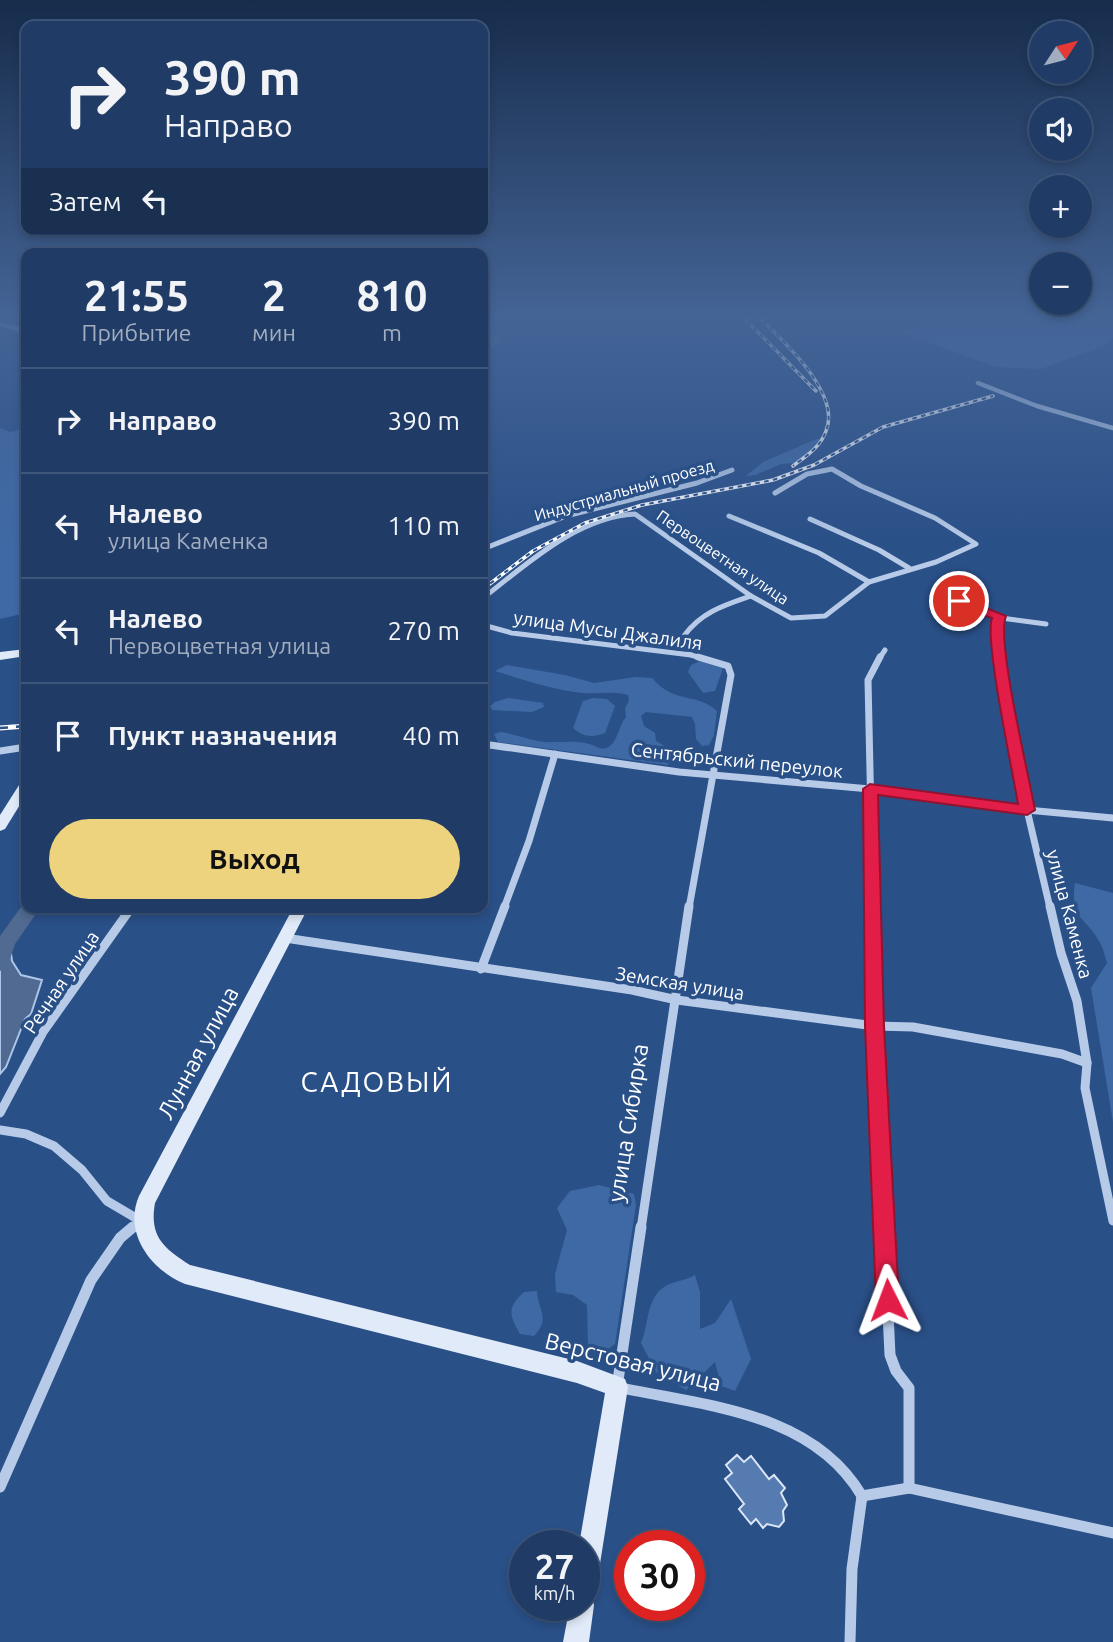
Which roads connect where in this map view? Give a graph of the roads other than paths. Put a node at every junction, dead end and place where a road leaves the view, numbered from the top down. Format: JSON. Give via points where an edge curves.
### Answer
{"nodes":[{"id":1,"x":1001,"y":392,"type":"edge"},
{"id":2,"x":1113,"y":428,"type":"edge"},
{"id":3,"x":732,"y":470,"type":"dead end"},
{"id":4,"x":775,"y":493,"type":"dead end"},
{"id":5,"x":729,"y":516,"type":"dead end"},
{"id":6,"x":810,"y":519,"type":"dead end"},
{"id":7,"x":488,"y":547,"type":"edge"},
{"id":8,"x":909,"y":568,"type":"junction"},
{"id":9,"x":869,"y":582,"type":"junction"},
{"id":10,"x":488,"y":594,"type":"edge"},
{"id":11,"x":751,"y":596,"type":"junction"},
{"id":12,"x":959,"y":601,"type":"dead end"},
{"id":13,"x":1000,"y":616,"type":"junction"},
{"id":14,"x":1046,"y":624,"type":"dead end"},
{"id":15,"x":488,"y":626,"type":"edge"},
{"id":16,"x":885,"y":650,"type":"dead end"},
{"id":17,"x":21,"y":654,"type":"edge"},
{"id":18,"x":691,"y":655,"type":"junction"},
{"id":19,"x":0,"y":656,"type":"edge"},
{"id":20,"x":728,"y":666,"type":"joint"},
{"id":21,"x":488,"y":745,"type":"edge"},
{"id":22,"x":21,"y":748,"type":"edge"},
{"id":23,"x":0,"y":751,"type":"edge"},
{"id":24,"x":555,"y":754,"type":"junction"},
{"id":25,"x":713,"y":776,"type":"junction"},
{"id":26,"x":870,"y":789,"type":"junction"},
{"id":27,"x":21,"y":793,"type":"edge"},
{"id":28,"x":1027,"y":810,"type":"junction"},
{"id":29,"x":1113,"y":818,"type":"edge"},
{"id":30,"x":0,"y":826,"type":"edge"},
{"id":31,"x":127,"y":913,"type":"edge"},
{"id":32,"x":298,"y":913,"type":"edge"},
{"id":33,"x":285,"y":938,"type":"junction"},
{"id":34,"x":481,"y":969,"type":"junction"},
{"id":35,"x":677,"y":1000,"type":"junction"},
{"id":36,"x":874,"y":1026,"type":"junction"},
{"id":37,"x":1087,"y":1063,"type":"junction"},
{"id":38,"x":0,"y":1113,"type":"edge"},
{"id":39,"x":0,"y":1130,"type":"edge"},
{"id":40,"x":1113,"y":1221,"type":"edge"},
{"id":41,"x":141,"y":1222,"type":"junction"},
{"id":42,"x":617,"y":1387,"type":"junction"},
{"id":43,"x":0,"y":1487,"type":"edge"},
{"id":44,"x":909,"y":1488,"type":"junction"},
{"id":45,"x":862,"y":1496,"type":"junction"},
{"id":46,"x":594,"y":1530,"type":"edge"},
{"id":47,"x":1113,"y":1533,"type":"edge"},
{"id":48,"x":579,"y":1621,"type":"edge"},
{"id":49,"x":576,"y":1642,"type":"edge"},
{"id":50,"x":850,"y":1642,"type":"edge"}],
"edges":[{"from":1,"to":2,"type":"street"},
{"from":3,"to":7,"type":"street","name":"Индустриальный проезд","via":[[566,516]]},
{"from":4,"to":8,"type":"street","name":"Первоцветная улица","via":[[807,475],[834,470],[948,524],[976,544]]},
{"from":5,"to":9,"type":"street","via":[[785,537]]},
{"from":6,"to":8,"type":"street"},
{"from":8,"to":9,"type":"street","name":"Первоцветная улица"},
{"from":9,"to":11,"type":"street","name":"Первоцветная улица","via":[[833,612],[817,618],[782,615]]},
{"from":10,"to":11,"type":"street","name":"Первоцветная улица","via":[[565,539],[610,517],[635,514]]},
{"from":11,"to":18,"type":"street","via":[[712,609],[695,622],[684,636]]},
{"from":12,"to":13,"type":"street"},
{"from":13,"to":14,"type":"street","via":[[1022,624]]},
{"from":13,"to":28,"type":"street","name":"улица Каменка","via":[[996,623],[1000,658]]},
{"from":15,"to":18,"type":"street","name":"улица Мусы Джалиля"},
{"from":16,"to":26,"type":"street","via":[[868,680]]},
{"from":17,"to":19,"type":"street"},
{"from":18,"to":20,"type":"street","name":"улица Мусы Джалиля"},
{"from":20,"to":25,"type":"street","name":"улица Сибирка","via":[[731,675]]},
{"from":21,"to":24,"type":"street","name":"Сентябрьский переулок"},
{"from":22,"to":23,"type":"street"},
{"from":24,"to":25,"type":"street","name":"Сентябрьский переулок"},
{"from":24,"to":34,"type":"street","via":[[529,841]]},
{"from":25,"to":26,"type":"street","name":"Сентябрьский переулок"},
{"from":25,"to":35,"type":"street","name":"улица Сибирка"},
{"from":26,"to":28,"type":"street","name":"Сентябрьский переулок"},
{"from":26,"to":36,"type":"street"},
{"from":27,"to":30,"type":"street"},
{"from":28,"to":29,"type":"street","name":"Сентябрьский переулок"},
{"from":28,"to":37,"type":"street","name":"улица Каменка","via":[[1077,1001]]},
{"from":31,"to":38,"type":"street","name":"Речная улица","via":[[43,1032]]},
{"from":32,"to":33,"type":"street","name":"Лунная улица"},
{"from":33,"to":34,"type":"street","name":"Земская улица"},
{"from":33,"to":41,"type":"street","name":"Лунная улица","via":[[171,1151]]},
{"from":34,"to":35,"type":"street","name":"Земская улица"},
{"from":35,"to":36,"type":"street","name":"Земская улица"},
{"from":35,"to":42,"type":"street","name":"улица Сибирка"},
{"from":36,"to":37,"type":"street","name":"Земская улица","via":[[913,1027],[1006,1042]]},
{"from":36,"to":44,"type":"street","via":[[890,1355],[909,1388]]},
{"from":37,"to":40,"type":"street","name":"улица Каменка","via":[[1085,1088]]},
{"from":39,"to":41,"type":"street","via":[[26,1134],[54,1146],[82,1170],[107,1201]]},
{"from":41,"to":42,"type":"street","name":"Верстовая улица","via":[[151,1247],[185,1274],[577,1372]]},
{"from":41,"to":43,"type":"street","via":[[120,1238],[91,1280]]},
{"from":42,"to":45,"type":"street","name":"Верстовая улица","via":[[762,1419],[794,1431],[828,1454]]},
{"from":42,"to":46,"type":"street","name":"улица Сибирка"},
{"from":44,"to":45,"type":"street"},
{"from":44,"to":47,"type":"street"},
{"from":45,"to":50,"type":"street","via":[[850,1582]]},
{"from":48,"to":49,"type":"street"}]}
